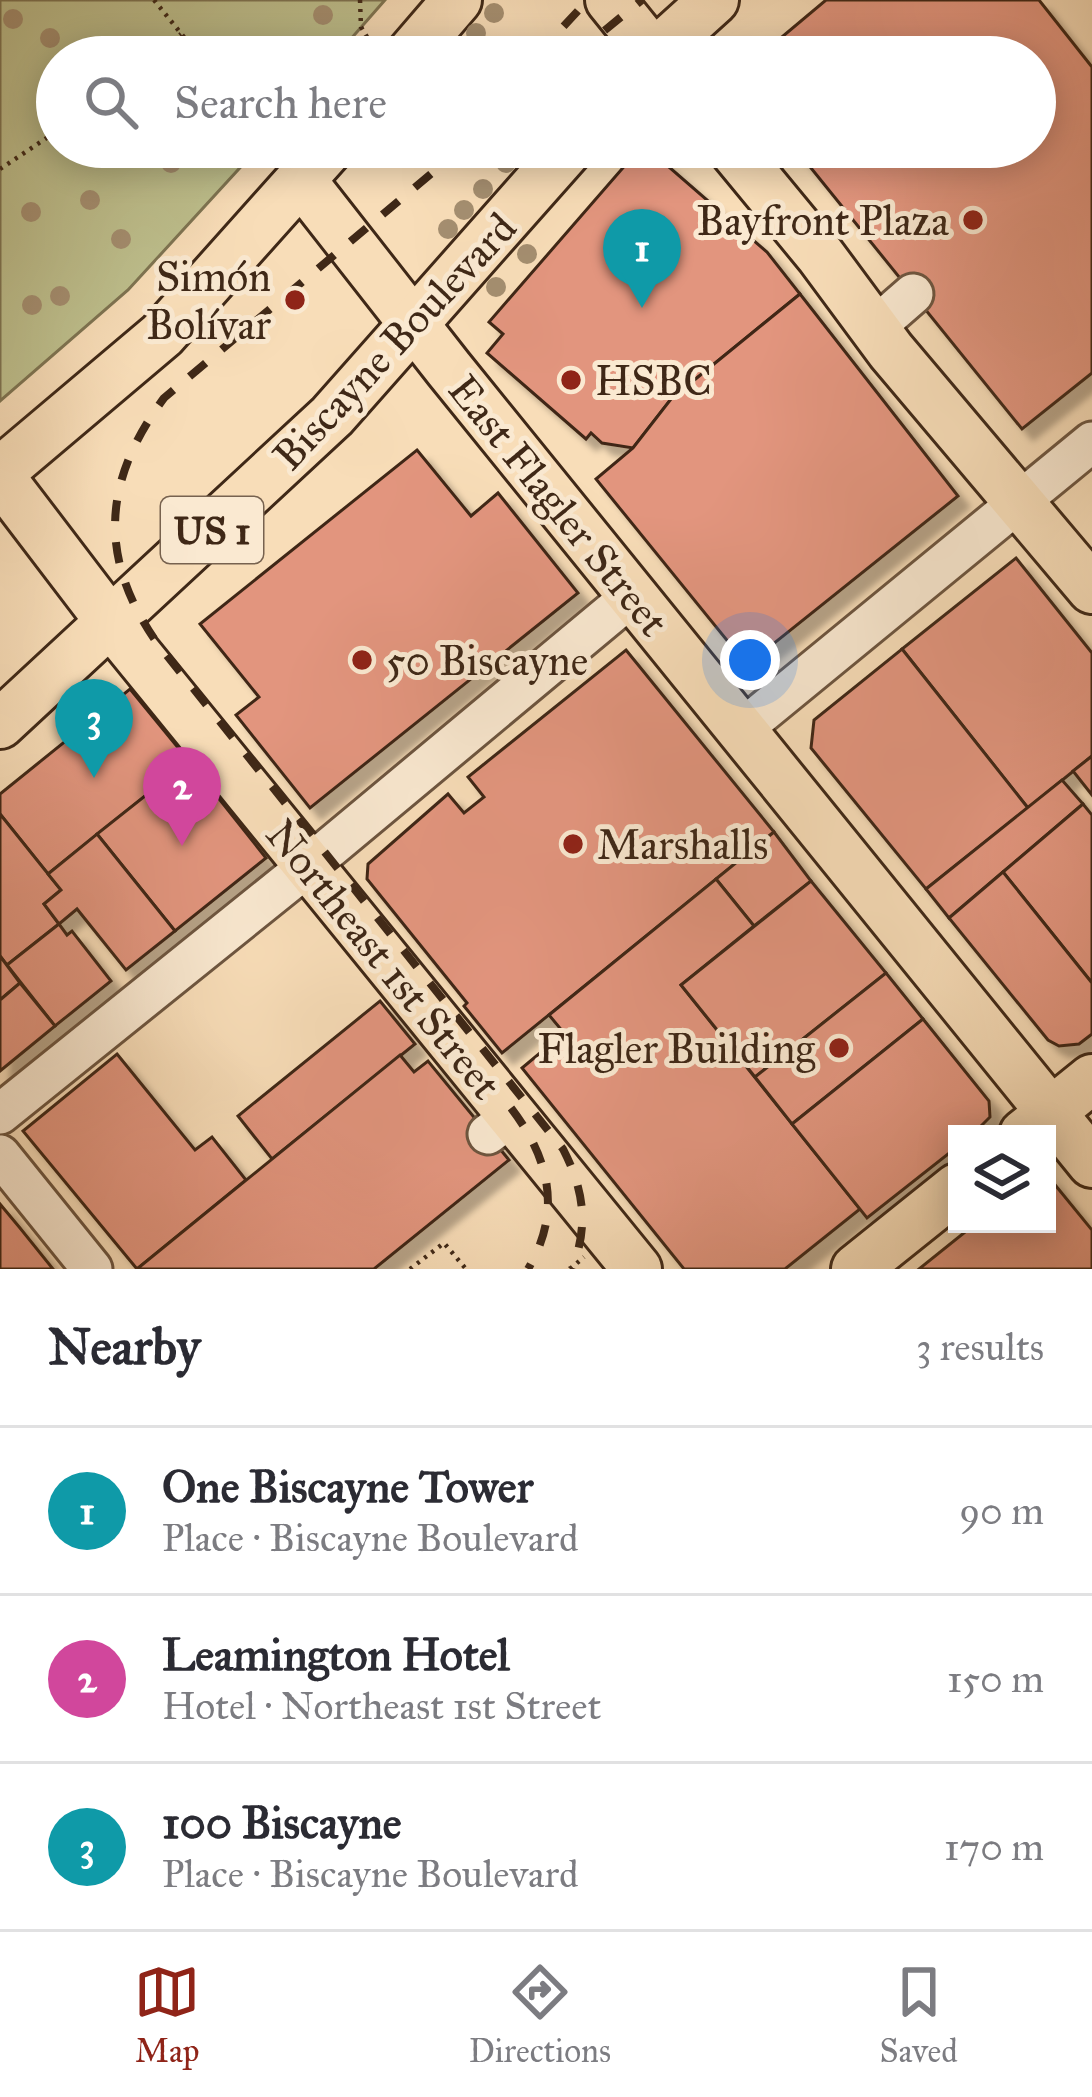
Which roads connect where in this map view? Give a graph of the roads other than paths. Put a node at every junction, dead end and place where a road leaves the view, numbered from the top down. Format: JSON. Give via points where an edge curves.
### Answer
{"nodes":[{"id":1,"x":458,"y":0,"type":"edge"},
{"id":2,"x":610,"y":0,"type":"edge"},
{"id":3,"x":714,"y":0,"type":"edge"},
{"id":4,"x":404,"y":36,"type":"edge"},
{"id":5,"x":638,"y":36,"type":"edge"},
{"id":6,"x":675,"y":36,"type":"edge"},
{"id":7,"x":284,"y":168,"type":"edge"},
{"id":8,"x":303,"y":168,"type":"edge"},
{"id":9,"x":552,"y":168,"type":"edge"},
{"id":10,"x":748,"y":168,"type":"edge"},
{"id":11,"x":913,"y":294,"type":"dead end"},
{"id":12,"x":414,"y":325,"type":"junction"},
{"id":13,"x":874,"y":328,"type":"junction"},
{"id":14,"x":1092,"y":442,"type":"edge"},
{"id":15,"x":0,"y":475,"type":"edge"},
{"id":16,"x":1019,"y":502,"type":"junction"},
{"id":17,"x":1092,"y":589,"type":"edge"},
{"id":18,"x":633,"y":595,"type":"junction"},
{"id":19,"x":110,"y":620,"type":"junction"},
{"id":20,"x":0,"y":724,"type":"edge"},
{"id":21,"x":741,"y":730,"type":"junction"},
{"id":22,"x":308,"y":866,"type":"junction"},
{"id":23,"x":1092,"y":1079,"type":"edge"},
{"id":24,"x":0,"y":1114,"type":"edge"},
{"id":25,"x":1038,"y":1123,"type":"edge"},
{"id":26,"x":0,"y":1155,"type":"edge"},
{"id":27,"x":1092,"y":1163,"type":"edge"},
{"id":28,"x":948,"y":1195,"type":"edge"},
{"id":29,"x":92,"y":1269,"type":"edge"},
{"id":30,"x":637,"y":1269,"type":"edge"},
{"id":31,"x":856,"y":1269,"type":"edge"}],
"edges":[{"from":1,"to":4,"type":"main road"},
{"from":2,"to":5,"type":"main road"},
{"from":3,"to":6,"type":"main road"},
{"from":7,"to":15,"type":"main road","via":[[162,335]]},
{"from":8,"to":12,"type":"main road","name":"East Flagler Street"},
{"from":9,"to":12,"type":"main road","name":"Biscayne Boulevard","number":"US 1"},
{"from":10,"to":13,"type":"main road"},
{"from":11,"to":13,"type":"street"},
{"from":12,"to":18,"type":"main road","name":"East Flagler Street"},
{"from":12,"to":19,"type":"main road","name":"Biscayne Boulevard","number":"US 1","via":[[298,449]]},
{"from":13,"to":16,"type":"main road"},
{"from":14,"to":16,"type":"street"},
{"from":15,"to":19,"type":"main road","name":"Northeast 1st Street"},
{"from":16,"to":17,"type":"main road"},
{"from":16,"to":21,"type":"street"},
{"from":18,"to":21,"type":"main road","name":"East Flagler Street"},
{"from":18,"to":22,"type":"street"},
{"from":19,"to":20,"type":"main road","name":"Biscayne Boulevard","number":"US 1"},
{"from":19,"to":22,"type":"main road","name":"Northeast 1st Street"},
{"from":21,"to":25,"type":"main road","name":"East Flagler Street"},
{"from":22,"to":24,"type":"street"},
{"from":22,"to":30,"type":"main road","name":"Northeast 1st Street","via":[[500,1125]]},
{"from":23,"to":25,"type":"main road"},
{"from":25,"to":27,"type":"main road","name":"East Flagler Street"},
{"from":26,"to":29,"type":"street"},
{"from":28,"to":31,"type":"main road"}]}
